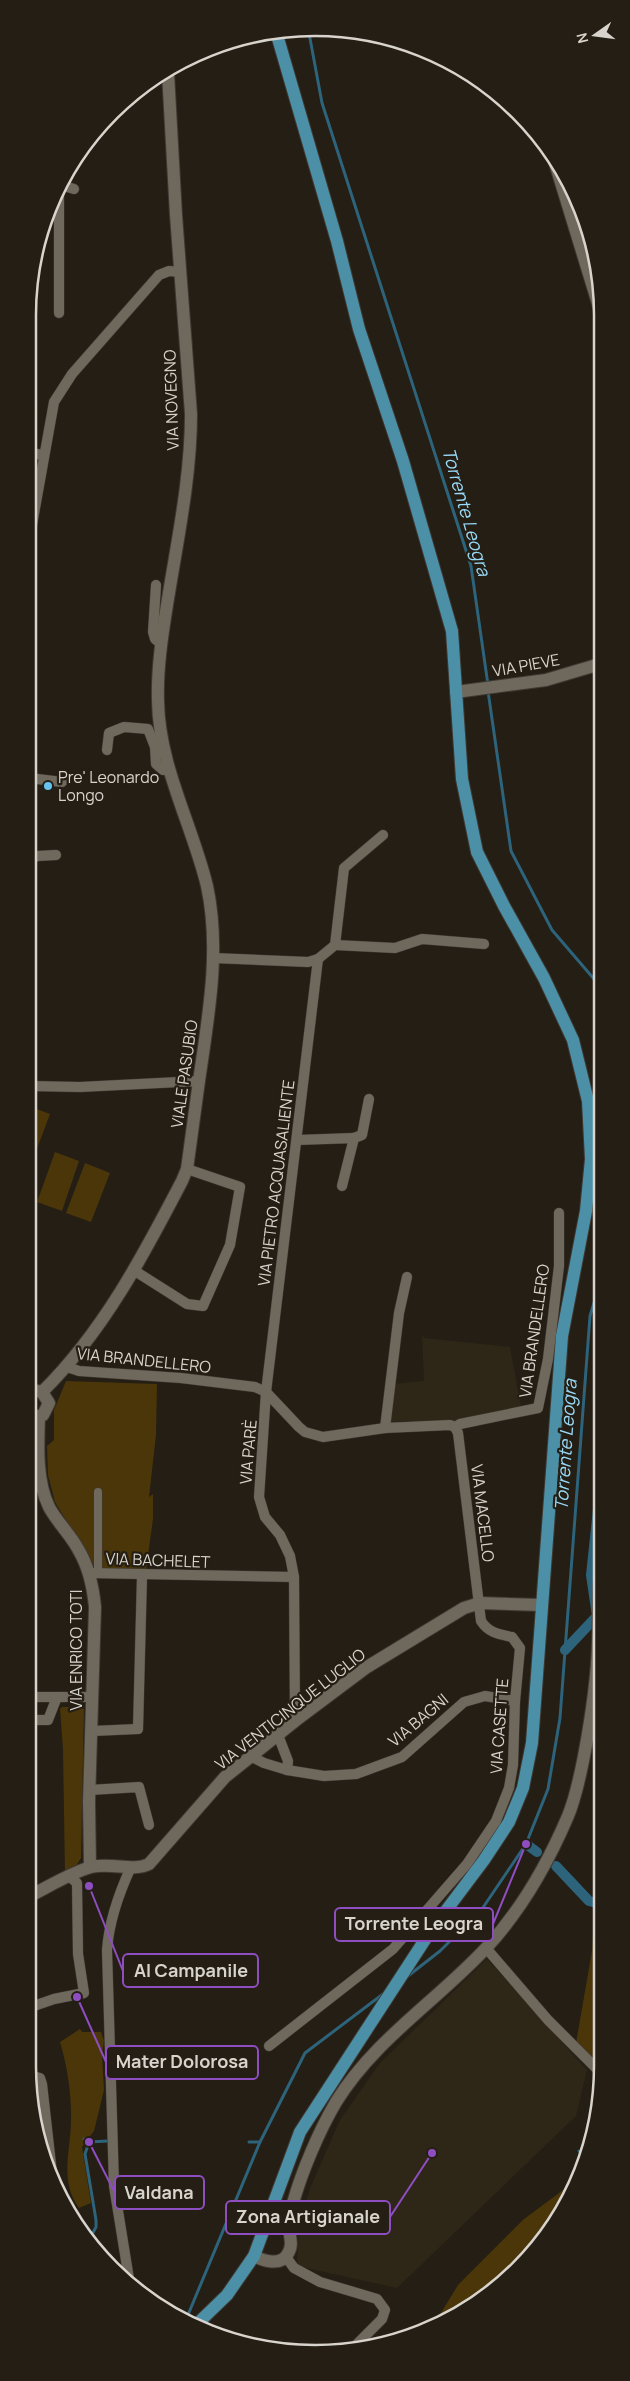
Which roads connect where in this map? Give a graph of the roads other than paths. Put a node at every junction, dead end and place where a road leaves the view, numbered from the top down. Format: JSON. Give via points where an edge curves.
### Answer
{"nodes":[{"id":1,"x":278,"y":39,"type":"edge"},
{"id":2,"x":168,"y":78,"type":"edge"},
{"id":3,"x":67,"y":188,"type":"edge"},
{"id":4,"x":563,"y":188,"type":"edge"},
{"id":5,"x":74,"y":190,"type":"dead end"},
{"id":6,"x":59,"y":204,"type":"edge"},
{"id":7,"x":180,"y":272,"type":"junction"},
{"id":8,"x":591,"y":282,"type":"edge"},
{"id":9,"x":59,"y":313,"type":"dead end"},
{"id":10,"x":36,"y":454,"type":"edge"},
{"id":11,"x":44,"y":455,"type":"junction"},
{"id":12,"x":36,"y":501,"type":"edge"},
{"id":13,"x":156,"y":585,"type":"dead end"},
{"id":14,"x":161,"y":644,"type":"junction"},
{"id":15,"x":594,"y":666,"type":"edge"},
{"id":16,"x":456,"y":692,"type":"junction"},
{"id":17,"x":159,"y":724,"type":"joint"},
{"id":18,"x":107,"y":750,"type":"dead end"},
{"id":19,"x":169,"y":769,"type":"junction"},
{"id":20,"x":36,"y":779,"type":"edge"},
{"id":21,"x":62,"y":782,"type":"dead end"},
{"id":22,"x":383,"y":835,"type":"dead end"},
{"id":23,"x":56,"y":855,"type":"dead end"},
{"id":24,"x":36,"y":856,"type":"edge"},
{"id":25,"x":484,"y":944,"type":"dead end"},
{"id":26,"x":335,"y":945,"type":"junction"},
{"id":27,"x":213,"y":958,"type":"junction"},
{"id":28,"x":318,"y":959,"type":"junction"},
{"id":29,"x":199,"y":1081,"type":"junction"},
{"id":30,"x":36,"y":1086,"type":"edge"},
{"id":31,"x":369,"y":1099,"type":"dead end"},
{"id":32,"x":354,"y":1138,"type":"junction"},
{"id":33,"x":298,"y":1140,"type":"junction"},
{"id":34,"x":187,"y":1169,"type":"junction"},
{"id":35,"x":342,"y":1186,"type":"dead end"},
{"id":36,"x":559,"y":1213,"type":"dead end"},
{"id":37,"x":135,"y":1271,"type":"junction"},
{"id":38,"x":407,"y":1277,"type":"dead end"},
{"id":39,"x":67,"y":1367,"type":"junction"},
{"id":40,"x":36,"y":1390,"type":"edge"},
{"id":41,"x":42,"y":1392,"type":"junction"},
{"id":42,"x":266,"y":1392,"type":"junction"},
{"id":43,"x":266,"y":1411,"type":"joint"},
{"id":44,"x":36,"y":1415,"type":"edge"},
{"id":45,"x":455,"y":1427,"type":"junction"},
{"id":46,"x":385,"y":1428,"type":"junction"},
{"id":47,"x":36,"y":1434,"type":"edge"},
{"id":48,"x":98,"y":1492,"type":"dead end"},
{"id":49,"x":94,"y":1573,"type":"junction"},
{"id":50,"x":142,"y":1576,"type":"junction"},
{"id":51,"x":294,"y":1577,"type":"junction"},
{"id":52,"x":480,"y":1604,"type":"junction"},
{"id":53,"x":541,"y":1605,"type":"junction"},
{"id":54,"x":594,"y":1685,"type":"edge"},
{"id":55,"x":36,"y":1697,"type":"edge"},
{"id":56,"x":57,"y":1697,"type":"junction"},
{"id":57,"x":92,"y":1698,"type":"junction"},
{"id":58,"x":515,"y":1701,"type":"junction"},
{"id":59,"x":36,"y":1720,"type":"edge"},
{"id":60,"x":294,"y":1721,"type":"junction"},
{"id":61,"x":92,"y":1731,"type":"junction"},
{"id":62,"x":278,"y":1735,"type":"junction"},
{"id":63,"x":252,"y":1757,"type":"junction"},
{"id":64,"x":287,"y":1770,"type":"junction"},
{"id":65,"x":90,"y":1790,"type":"junction"},
{"id":66,"x":149,"y":1825,"type":"dead end"},
{"id":67,"x":90,"y":1867,"type":"junction"},
{"id":68,"x":131,"y":1867,"type":"junction"},
{"id":69,"x":70,"y":1876,"type":"junction"},
{"id":70,"x":36,"y":1893,"type":"edge"},
{"id":71,"x":486,"y":1948,"type":"junction"},
{"id":72,"x":36,"y":2005,"type":"edge"},
{"id":73,"x":269,"y":2046,"type":"dead end"},
{"id":74,"x":594,"y":2066,"type":"edge"},
{"id":75,"x":37,"y":2077,"type":"edge"},
{"id":76,"x":49,"y":2150,"type":"edge"},
{"id":77,"x":254,"y":2256,"type":"junction"},
{"id":78,"x":286,"y":2257,"type":"junction"},
{"id":79,"x":128,"y":2273,"type":"edge"},
{"id":80,"x":200,"y":2320,"type":"edge"},
{"id":81,"x":361,"y":2340,"type":"edge"}],
"edges":[{"from":1,"to":16,"type":"main road","via":[[359,328],[450,622]]},
{"from":2,"to":7,"type":"street","name":"VIA NOVEGNO"},
{"from":3,"to":5,"type":"street"},
{"from":4,"to":8,"type":"street"},
{"from":6,"to":9,"type":"street"},
{"from":7,"to":11,"type":"street","via":[[160,275],[72,374],[54,402]]},
{"from":7,"to":14,"type":"street","name":"VIA NOVEGNO","via":[[191,438]]},
{"from":10,"to":11,"type":"street"},
{"from":11,"to":12,"type":"street"},
{"from":13,"to":14,"type":"street","via":[[153,632]]},
{"from":14,"to":17,"type":"street","name":"VIA NOVEGNO","via":[[157,699]]},
{"from":15,"to":16,"type":"street","name":"VIA PIEVE","via":[[521,685]]},
{"from":16,"to":53,"type":"main road","via":[[462,778],[477,852],[573,1040],[588,1101],[590,1168],[586,1211],[562,1336]]},
{"from":17,"to":19,"type":"street","name":"VIALE PASUBIO"},
{"from":18,"to":19,"type":"street","via":[[108,733],[124,727],[148,728],[155,747],[156,764],[164,770]]},
{"from":19,"to":27,"type":"street","name":"VIALE PASUBIO","via":[[207,887]]},
{"from":20,"to":21,"type":"street"},
{"from":22,"to":26,"type":"street","via":[[344,868]]},
{"from":23,"to":24,"type":"street"},
{"from":25,"to":26,"type":"street","via":[[422,939],[395,948]]},
{"from":26,"to":28,"type":"street"},
{"from":27,"to":28,"type":"street","via":[[308,962]]},
{"from":27,"to":29,"type":"street","name":"VIALE PASUBIO"},
{"from":28,"to":33,"type":"street","name":"VIA PIETRO ACQUASALIENTE"},
{"from":29,"to":30,"type":"street"},
{"from":29,"to":34,"type":"street","name":"VIALE PASUBIO"},
{"from":31,"to":32,"type":"street","via":[[362,1135]]},
{"from":32,"to":33,"type":"street"},
{"from":32,"to":35,"type":"street"},
{"from":33,"to":42,"type":"street","name":"VIA PIETRO ACQUASALIENTE"},
{"from":34,"to":37,"type":"street","name":"VIALE PASUBIO"},
{"from":34,"to":37,"type":"street","via":[[240,1188],[230,1245],[203,1306],[187,1304]]},
{"from":36,"to":45,"type":"street","name":"VIA BRANDELLERO","via":[[559,1266],[548,1359],[538,1408]]},
{"from":37,"to":39,"type":"street","name":"VIALE PASUBIO"},
{"from":38,"to":46,"type":"street","via":[[399,1313]]},
{"from":39,"to":41,"type":"street","name":"VIALE PASUBIO"},
{"from":39,"to":42,"type":"street","name":"VIA BRANDELLERO","via":[[79,1371],[255,1387]]},
{"from":40,"to":41,"type":"street"},
{"from":41,"to":44,"type":"street","via":[[49,1403],[46,1411]]},
{"from":42,"to":43,"type":"street","name":"VIA PIETRO ACQUASALIENTE"},
{"from":42,"to":46,"type":"street","name":"VIA BRANDELLERO","via":[[298,1427],[314,1436],[335,1437]]},
{"from":43,"to":51,"type":"street","name":"VIA PARÈ","via":[[260,1497],[266,1517],[290,1556]]},
{"from":45,"to":46,"type":"street","name":"VIA BRANDELLERO"},
{"from":45,"to":52,"type":"street","name":"VIA MACELLO"},
{"from":47,"to":49,"type":"street","name":"VIA ENRICO TOTI","via":[[43,1490],[49,1508]]},
{"from":48,"to":49,"type":"street"},
{"from":49,"to":50,"type":"street","name":"VIA BACHELET"},
{"from":49,"to":57,"type":"street","name":"VIA ENRICO TOTI"},
{"from":50,"to":51,"type":"street","name":"VIA BACHELET"},
{"from":50,"to":61,"type":"street","via":[[145,1608],[138,1729]]},
{"from":51,"to":60,"type":"street","name":"VIA PARÈ"},
{"from":52,"to":53,"type":"street","name":"VIA VENTICINQUE LUGLIO"},
{"from":52,"to":58,"type":"street","name":"VIA CASETTE","via":[[481,1621],[487,1629],[512,1637],[520,1648]]},
{"from":52,"to":60,"type":"street","name":"VIA VENTICINQUE LUGLIO","via":[[464,1608],[367,1667]]},
{"from":53,"to":77,"type":"main road","via":[[532,1743],[523,1788],[509,1822],[430,1932],[300,2132]]},
{"from":54,"to":71,"type":"street","via":[[581,1772],[570,1813],[533,1886]]},
{"from":55,"to":56,"type":"street"},
{"from":56,"to":57,"type":"street"},
{"from":56,"to":59,"type":"street","via":[[48,1720]]},
{"from":57,"to":61,"type":"street","name":"VIA ENRICO TOTI"},
{"from":58,"to":64,"type":"street","name":"VIA BAGNI","via":[[485,1696],[464,1702],[402,1757],[356,1774],[324,1776]]},
{"from":58,"to":73,"type":"street","name":"VIA CASETTE","via":[[514,1756],[509,1788],[496,1821],[467,1864],[393,1948]]},
{"from":60,"to":62,"type":"street","name":"VIA VENTICINQUE LUGLIO"},
{"from":61,"to":65,"type":"street","name":"VIA ENRICO TOTI"},
{"from":62,"to":63,"type":"street","name":"VIA VENTICINQUE LUGLIO"},
{"from":62,"to":64,"type":"street","via":[[286,1755]]},
{"from":63,"to":64,"type":"street","name":"VIA BAGNI"},
{"from":63,"to":68,"type":"street","name":"VIA VENTICINQUE LUGLIO","via":[[225,1778],[148,1864]]},
{"from":65,"to":66,"type":"street","via":[[139,1787]]},
{"from":65,"to":67,"type":"street","name":"VIA ENRICO TOTI"},
{"from":67,"to":68,"type":"street","name":"VIA VENTICINQUE LUGLIO","via":[[110,1864]]},
{"from":67,"to":69,"type":"street","name":"VIA VENTICINQUE LUGLIO"},
{"from":68,"to":79,"type":"street","via":[[108,1932],[107,1950],[114,2186]]},
{"from":69,"to":70,"type":"street","name":"VIA VENTICINQUE LUGLIO"},
{"from":69,"to":72,"type":"street","via":[[77,1883],[78,1954],[84,1993]]},
{"from":71,"to":74,"type":"street","via":[[548,2020]]},
{"from":71,"to":78,"type":"street","via":[[374,2052],[336,2103],[316,2142],[293,2203],[289,2225],[292,2244]]},
{"from":75,"to":76,"type":"street","via":[[42,2084]]},
{"from":77,"to":78,"type":"street","via":[[276,2262]]},
{"from":77,"to":80,"type":"main road","via":[[235,2284]]},
{"from":78,"to":81,"type":"street","via":[[294,2268],[320,2282],[377,2299],[385,2310],[382,2319]]}]}
